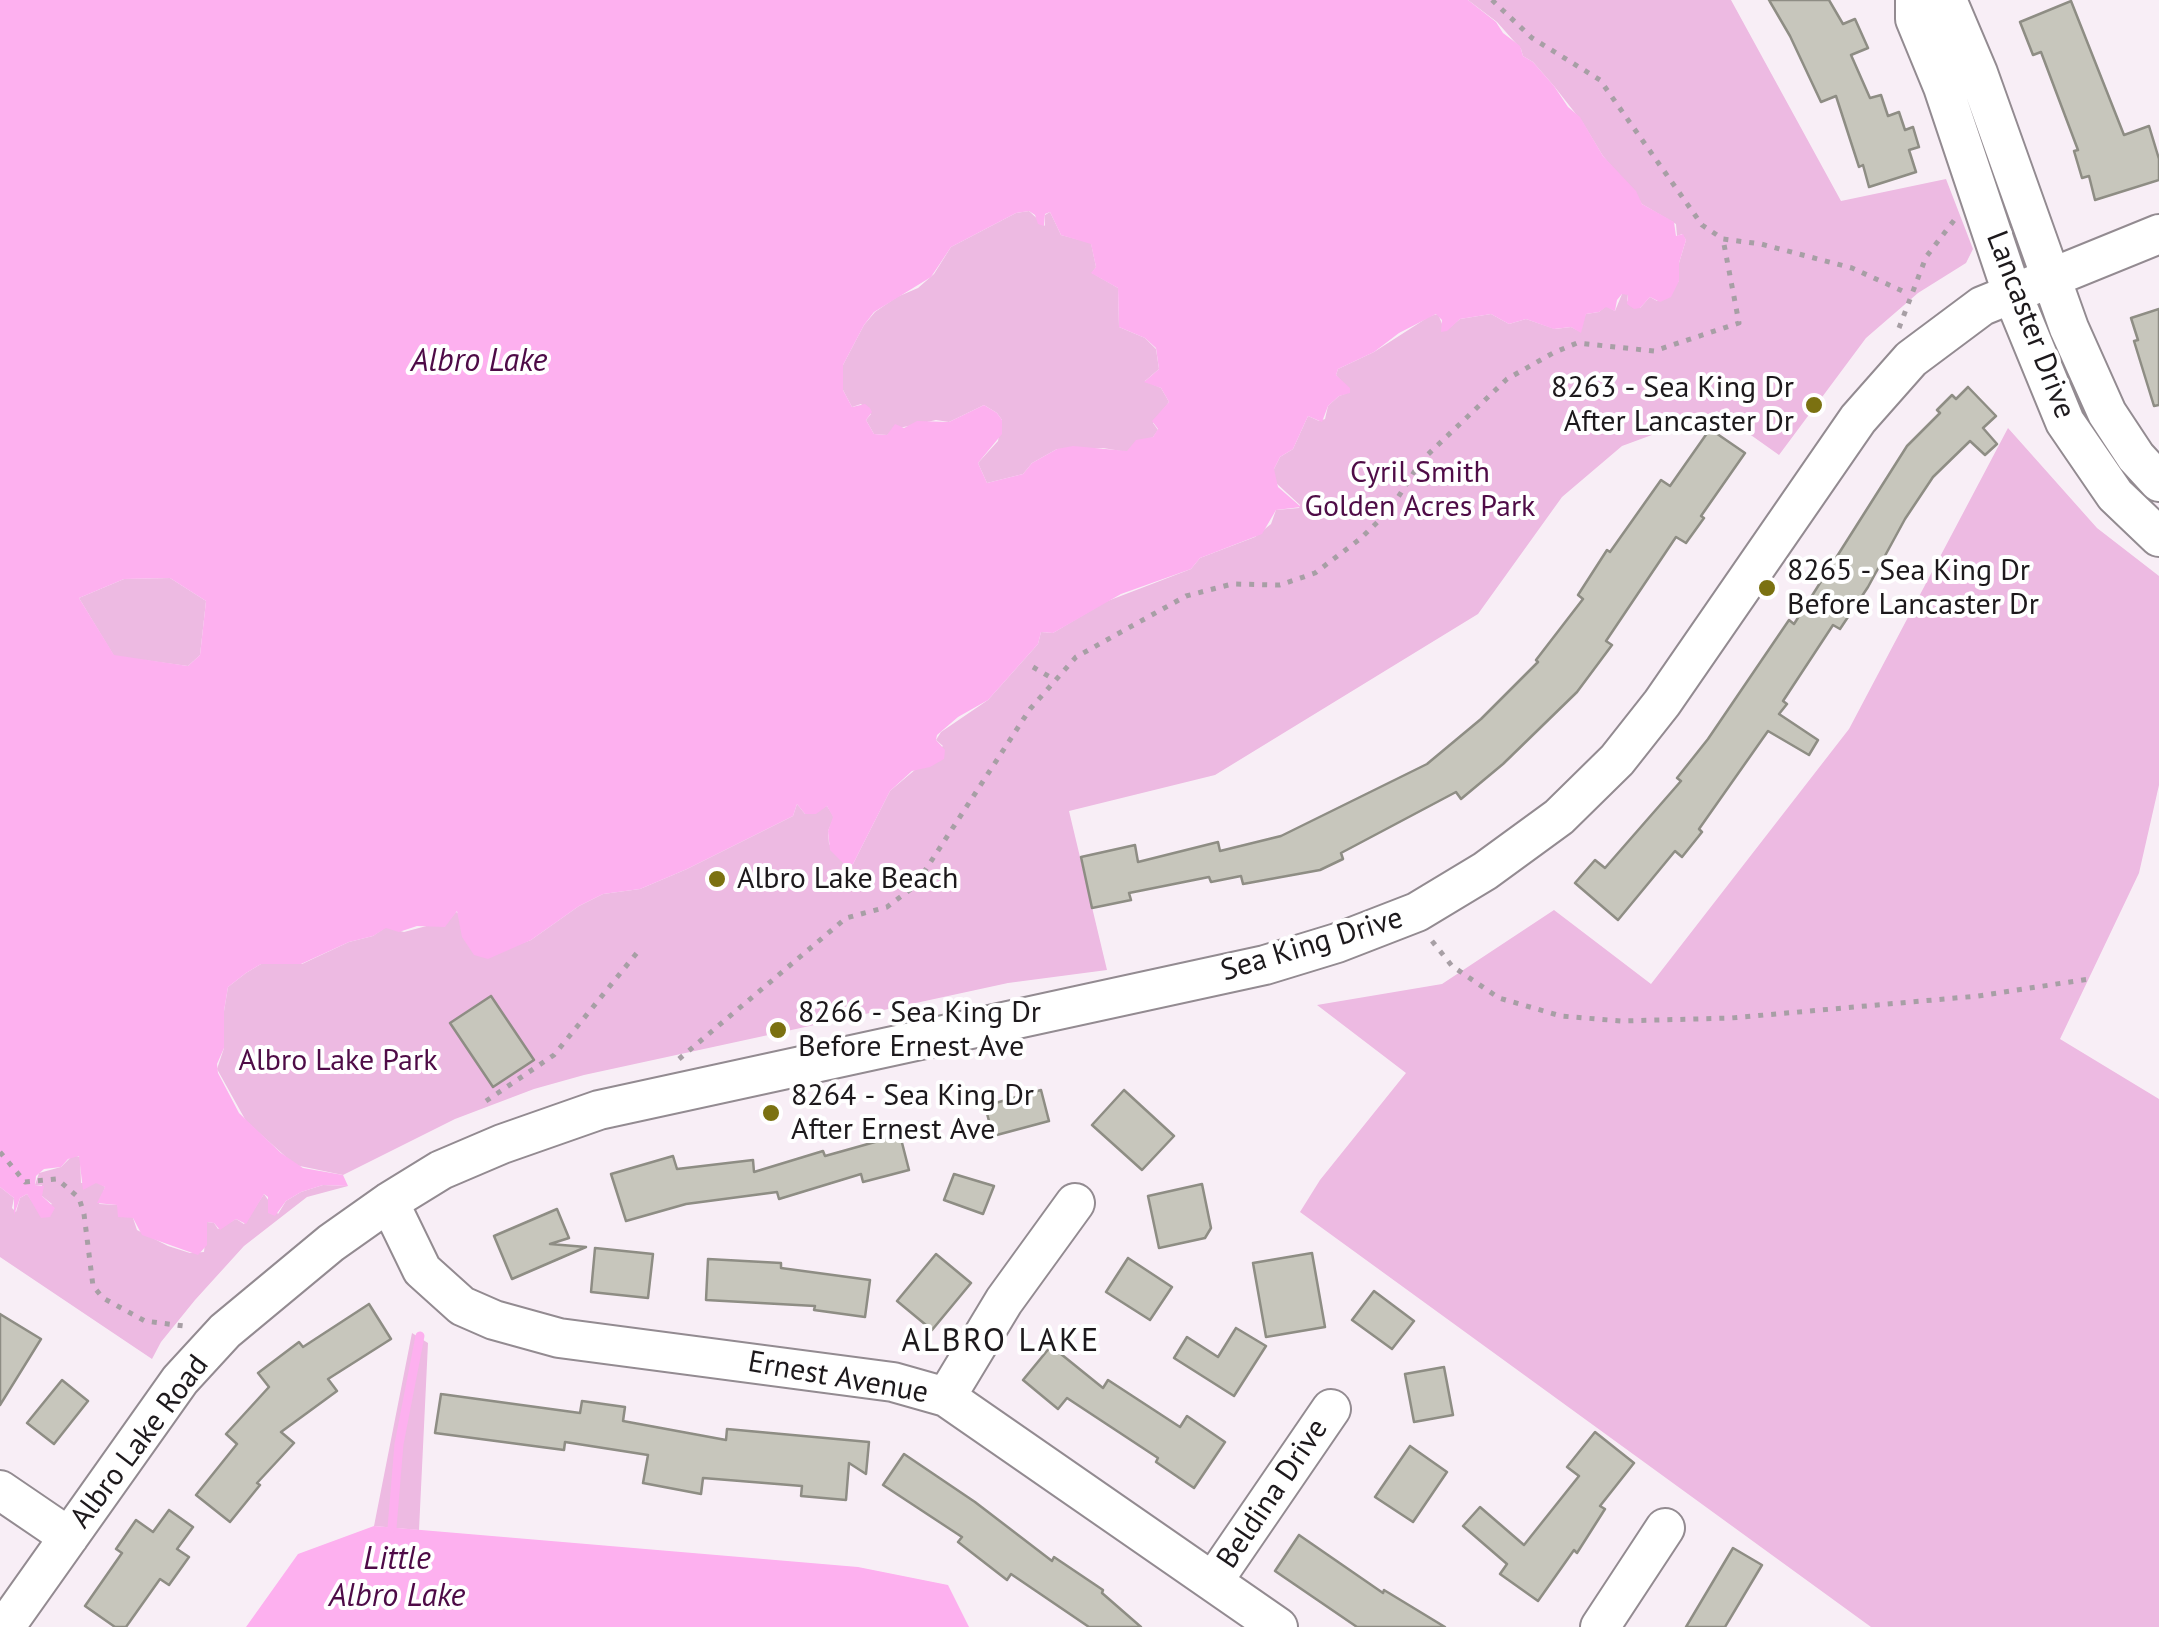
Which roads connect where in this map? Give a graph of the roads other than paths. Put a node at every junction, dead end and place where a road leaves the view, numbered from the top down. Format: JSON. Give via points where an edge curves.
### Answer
{"nodes":[{"id":1,"x":1915,"y":0,"type":"edge"},
{"id":2,"x":1944,"y":0,"type":"edge"},
{"id":3,"x":1961,"y":80,"type":"junction"},
{"id":4,"x":2159,"y":234,"type":"edge"},
{"id":5,"x":2048,"y":277,"type":"junction"},
{"id":6,"x":2012,"y":293,"type":"junction"},
{"id":7,"x":2159,"y":482,"type":"edge"},
{"id":8,"x":2159,"y":538,"type":"edge"},
{"id":9,"x":390,"y":1202,"type":"junction"},
{"id":10,"x":1075,"y":1203,"type":"dead end"},
{"id":11,"x":946,"y":1397,"type":"junction"},
{"id":12,"x":1331,"y":1409,"type":"dead end"},
{"id":13,"x":0,"y":1490,"type":"edge"},
{"id":14,"x":1665,"y":1528,"type":"dead end"},
{"id":15,"x":68,"y":1537,"type":"junction"},
{"id":16,"x":1214,"y":1580,"type":"junction"},
{"id":17,"x":6,"y":1627,"type":"edge"},
{"id":18,"x":1278,"y":1627,"type":"edge"},
{"id":19,"x":1600,"y":1627,"type":"edge"}],
"edges":[{"from":1,"to":3,"type":"street","name":"Lancaster Drive","via":[[1915,19]]},
{"from":2,"to":3,"type":"street","name":"Lancaster Drive"},
{"from":3,"to":5,"type":"street","name":"Lancaster Drive"},
{"from":3,"to":6,"type":"street","name":"Lancaster Drive"},
{"from":4,"to":5,"type":"street","name":"Sea King Drive"},
{"from":5,"to":6,"type":"street","name":"Sea King Drive"},
{"from":5,"to":7,"type":"street","name":"Lancaster Drive","via":[[2107,414]]},
{"from":6,"to":8,"type":"street","name":"Lancaster Drive","via":[[2072,435],[2115,496]]},
{"from":6,"to":9,"type":"street","name":"Sea King Drive","via":[[1982,306],[1912,359],[1858,419],[1618,760],[1559,817],[1417,912],[1265,965],[599,1110],[442,1170]]},
{"from":9,"to":11,"type":"street","name":"Ernest Avenue","via":[[422,1270],[462,1306],[494,1320],[559,1338],[893,1382]]},
{"from":9,"to":15,"type":"street","name":"Albro Lake Road","via":[[226,1331],[180,1380]]},
{"from":10,"to":11,"type":"street","via":[[1004,1300]]},
{"from":11,"to":16,"type":"street","name":"Ernest Avenue"},
{"from":12,"to":16,"type":"street","name":"Beldina Drive"},
{"from":13,"to":15,"type":"street"},
{"from":14,"to":19,"type":"street"},
{"from":15,"to":17,"type":"street","name":"Albro Lake Road"},
{"from":16,"to":18,"type":"street","name":"Ernest Avenue"}]}
